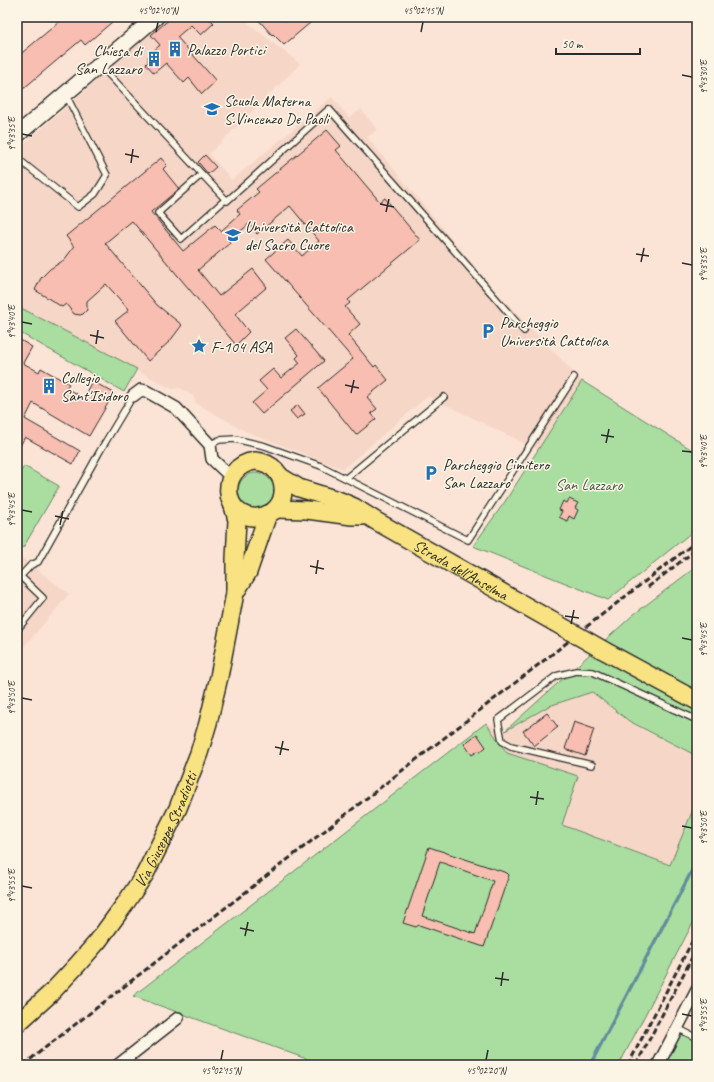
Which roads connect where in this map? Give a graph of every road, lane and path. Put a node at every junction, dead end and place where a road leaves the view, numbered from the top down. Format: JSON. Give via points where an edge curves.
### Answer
{"nodes":[{"id":1,"x":156,"y":17,"type":"edge"},
{"id":2,"x":100,"y":64,"type":"junction"},
{"id":3,"x":65,"y":94,"type":"junction"},
{"id":4,"x":17,"y":135,"type":"edge"},
{"id":5,"x":17,"y":158,"type":"edge"},
{"id":6,"x":202,"y":174,"type":"junction"},
{"id":7,"x":226,"y":200,"type":"junction"},
{"id":8,"x":524,"y":331,"type":"dead end"},
{"id":9,"x":574,"y":377,"type":"dead end"},
{"id":10,"x":133,"y":396,"type":"joint"},
{"id":11,"x":444,"y":397,"type":"dead end"},
{"id":12,"x":210,"y":445,"type":"junction"},
{"id":13,"x":231,"y":477,"type":"junction"},
{"id":14,"x":281,"y":477,"type":"junction"},
{"id":15,"x":346,"y":478,"type":"junction"},
{"id":16,"x":234,"y":506,"type":"junction"},
{"id":17,"x":272,"y":512,"type":"junction"},
{"id":18,"x":367,"y":516,"type":"junction"},
{"id":19,"x":19,"y":578,"type":"edge"},
{"id":20,"x":235,"y":593,"type":"junction"},
{"id":21,"x":17,"y":630,"type":"edge"},
{"id":22,"x":697,"y":701,"type":"edge"},
{"id":23,"x":697,"y":720,"type":"edge"},
{"id":24,"x":592,"y":765,"type":"dead end"},
{"id":25,"x":697,"y":990,"type":"edge"},
{"id":26,"x":178,"y":1018,"type":"dead end"},
{"id":27,"x":17,"y":1024,"type":"edge"},
{"id":28,"x":677,"y":1028,"type":"junction"},
{"id":29,"x":697,"y":1038,"type":"edge"},
{"id":30,"x":118,"y":1065,"type":"edge"},
{"id":31,"x":658,"y":1065,"type":"edge"}],
"edges":[{"from":1,"to":2,"type":"main road"},
{"from":2,"to":3,"type":"main road"},
{"from":2,"to":6,"type":"lane"},
{"from":3,"to":4,"type":"main road"},
{"from":3,"to":5,"type":"lane","via":[[107,175],[95,194],[78,207]]},
{"from":6,"to":7,"type":"lane"},
{"from":6,"to":7,"type":"lane","via":[[158,213],[181,239]]},
{"from":7,"to":8,"type":"lane","via":[[329,110]]},
{"from":9,"to":15,"type":"lane","via":[[468,540]]},
{"from":10,"to":12,"type":"street","via":[[141,390],[146,391],[176,408]]},
{"from":10,"to":19,"type":"lane","via":[[38,562]]},
{"from":11,"to":15,"type":"lane"},
{"from":12,"to":13,"type":"street","via":[[212,459]]},
{"from":12,"to":15,"type":"lane","via":[[219,440],[234,439],[265,446]]},
{"from":13,"to":14,"type":"main road","via":[[236,469],[255,461],[271,466]]},
{"from":13,"to":16,"type":"main road","via":[[228,492]]},
{"from":14,"to":17,"type":"main road","via":[[282,499]]},
{"from":14,"to":18,"type":"main road","name":"Strada dell'Anselma","via":[[299,488],[354,507]]},
{"from":16,"to":17,"type":"main road","via":[[244,514],[257,517]]},
{"from":16,"to":20,"type":"main road","name":"Via Giuseppe Stradiotti","via":[[237,520]]},
{"from":17,"to":18,"type":"main road","name":"Strada dell'Anselma","via":[[307,510]]},
{"from":17,"to":20,"type":"main road","name":"Via Giuseppe Stradiotti","via":[[248,572]]},
{"from":18,"to":22,"type":"main road","name":"Strada dell'Anselma","bridge":true},
{"from":19,"to":21,"type":"lane","via":[[43,598]]},
{"from":20,"to":27,"type":"main road","name":"Via Giuseppe Stradiotti","via":[[208,723],[191,776],[167,831],[145,874],[98,941],[51,993]]},
{"from":23,"to":24,"type":"lane","via":[[593,672],[576,671],[556,676],[498,720],[502,741],[511,746]]},
{"from":25,"to":28,"type":"street"},
{"from":26,"to":30,"type":"street"},
{"from":28,"to":29,"type":"lane"},
{"from":28,"to":31,"type":"street"}]}
